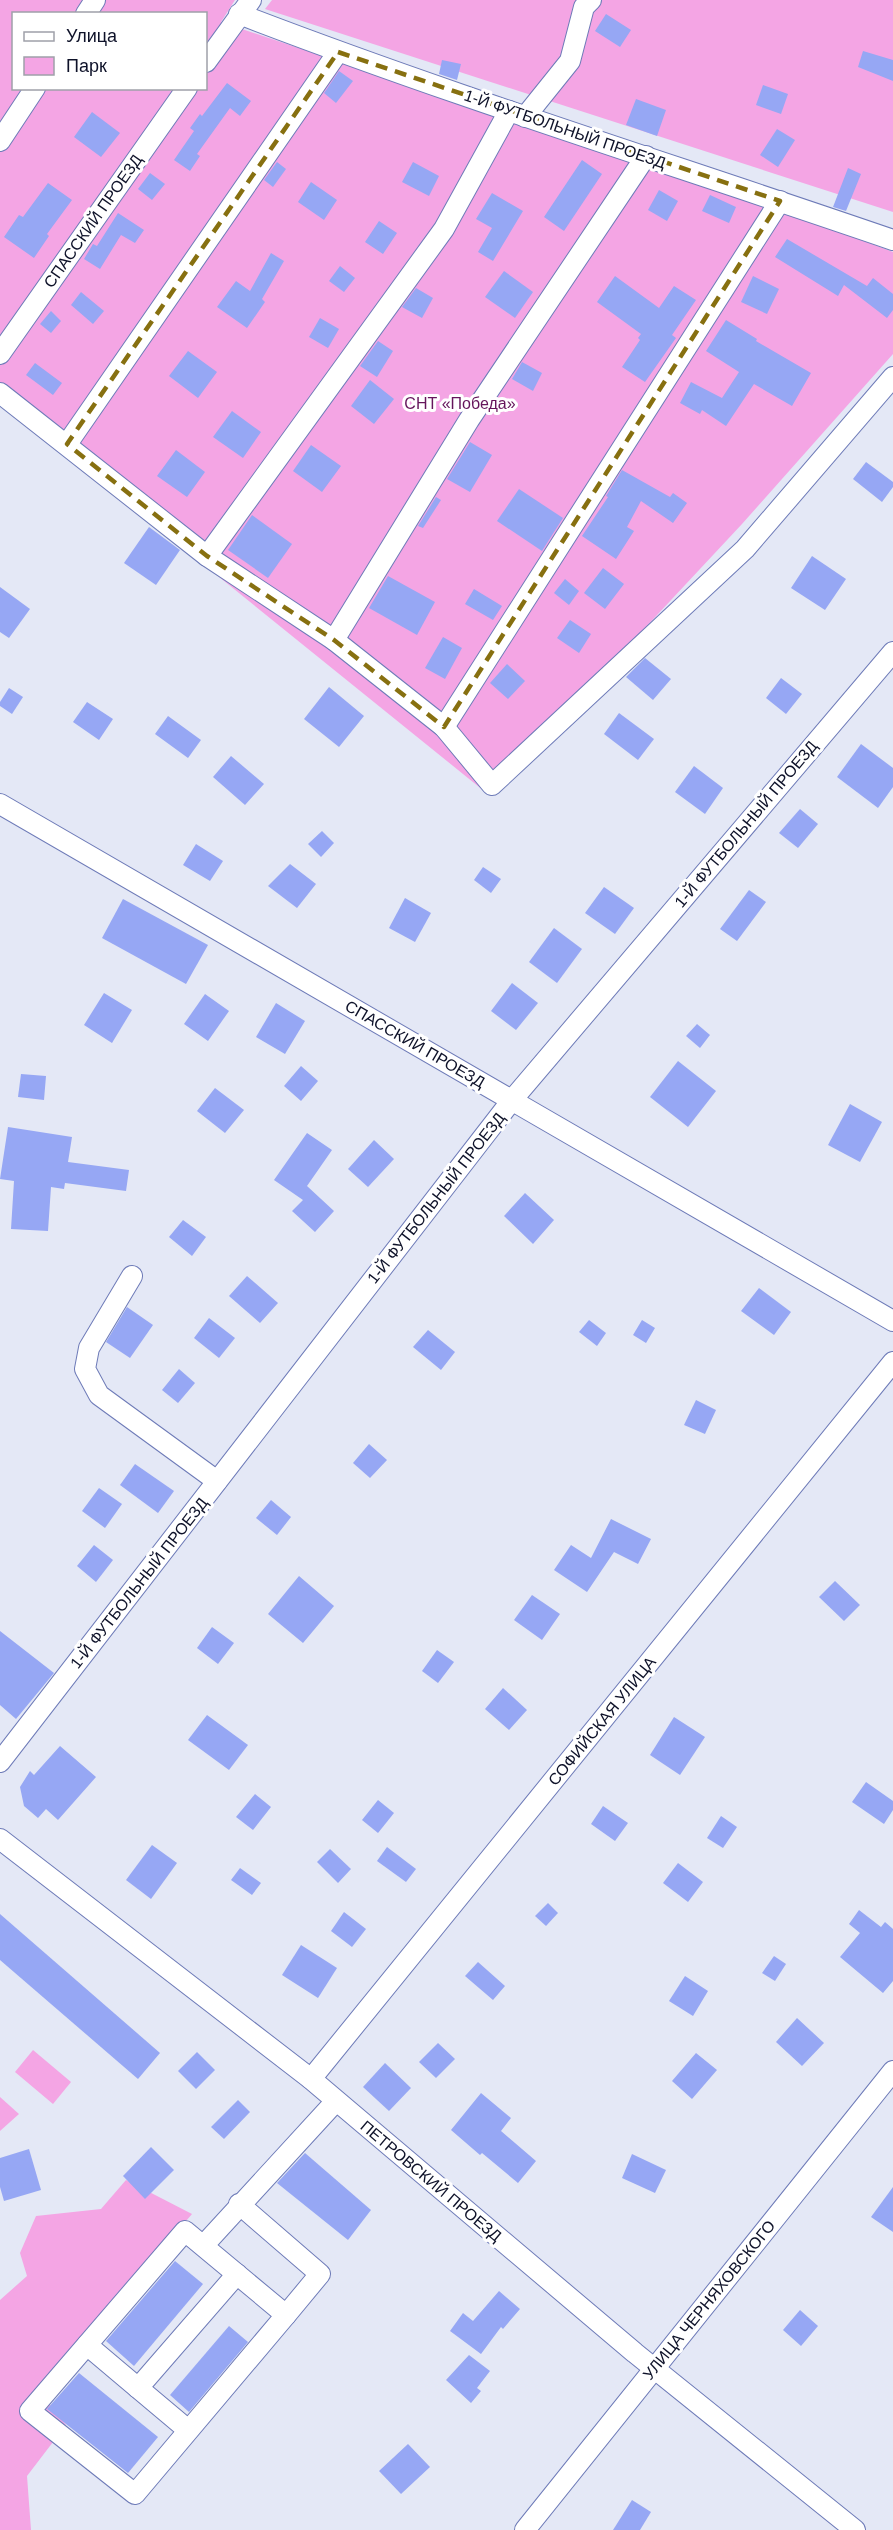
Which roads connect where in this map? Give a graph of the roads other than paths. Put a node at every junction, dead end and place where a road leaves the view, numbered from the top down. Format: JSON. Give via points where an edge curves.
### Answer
{"nodes":[{"id":1,"x":591,"y":0,"type":"edge"},
{"id":2,"x":245,"y":7,"type":"edge"},
{"id":3,"x":338,"y":52,"type":"junction"},
{"id":4,"x":207,"y":61,"type":"edge"},
{"id":5,"x":34,"y":90,"type":"edge"},
{"id":6,"x":186,"y":90,"type":"edge"},
{"id":7,"x":517,"y":114,"type":"junction"},
{"id":8,"x":0,"y":141,"type":"edge"},
{"id":9,"x":646,"y":156,"type":"junction"},
{"id":10,"x":780,"y":201,"type":"junction"},
{"id":11,"x":893,"y":240,"type":"edge"},
{"id":12,"x":0,"y":354,"type":"edge"},
{"id":13,"x":893,"y":377,"type":"edge"},
{"id":14,"x":0,"y":393,"type":"edge"},
{"id":15,"x":67,"y":444,"type":"junction"},
{"id":16,"x":207,"y":556,"type":"junction"},
{"id":17,"x":334,"y":640,"type":"junction"},
{"id":18,"x":893,"y":652,"type":"edge"},
{"id":19,"x":444,"y":727,"type":"junction"},
{"id":20,"x":0,"y":804,"type":"edge"},
{"id":21,"x":512,"y":1100,"type":"junction"},
{"id":22,"x":132,"y":1276,"type":"dead end"},
{"id":23,"x":893,"y":1321,"type":"edge"},
{"id":24,"x":893,"y":1362,"type":"edge"},
{"id":25,"x":217,"y":1481,"type":"junction"},
{"id":26,"x":0,"y":1762,"type":"edge"},
{"id":27,"x":0,"y":1839,"type":"edge"},
{"id":28,"x":893,"y":2071,"type":"edge"},
{"id":29,"x":311,"y":2079,"type":"junction"},
{"id":30,"x":336,"y":2101,"type":"junction"},
{"id":31,"x":239,"y":2204,"type":"junction"},
{"id":32,"x":203,"y":2246,"type":"junction"},
{"id":33,"x":237,"y":2274,"type":"junction"},
{"id":34,"x":286,"y":2315,"type":"junction"},
{"id":35,"x":87,"y":2345,"type":"junction"},
{"id":36,"x":655,"y":2368,"type":"junction"},
{"id":37,"x":138,"y":2388,"type":"junction"},
{"id":38,"x":188,"y":2430,"type":"junction"},
{"id":39,"x":525,"y":2530,"type":"edge"},
{"id":40,"x":855,"y":2530,"type":"edge"}],
"edges":[{"from":1,"to":7,"type":"street","via":[[584,7],[570,61]]},
{"from":2,"to":3,"type":"street","name":"1-Й ФУТБОЛЬНЫЙ ПРОЕЗД"},
{"from":2,"to":4,"type":"street"},
{"from":3,"to":7,"type":"street","name":"1-Й ФУТБОЛЬНЫЙ ПРОЕЗД"},
{"from":3,"to":15,"type":"street"},
{"from":5,"to":8,"type":"street"},
{"from":6,"to":12,"type":"street","name":"СПАССКИЙ ПРОЕЗД"},
{"from":7,"to":9,"type":"street","name":"1-Й ФУТБОЛЬНЫЙ ПРОЕЗД"},
{"from":7,"to":16,"type":"street","via":[[444,229]]},
{"from":9,"to":10,"type":"street","name":"1-Й ФУТБОЛЬНЫЙ ПРОЕЗД"},
{"from":9,"to":17,"type":"street","via":[[469,420]]},
{"from":10,"to":11,"type":"street","name":"1-Й ФУТБОЛЬНЫЙ ПРОЕЗД"},
{"from":10,"to":19,"type":"street"},
{"from":13,"to":19,"type":"street","via":[[746,549],[492,784]]},
{"from":14,"to":15,"type":"street"},
{"from":15,"to":16,"type":"street"},
{"from":16,"to":17,"type":"street"},
{"from":17,"to":19,"type":"street"},
{"from":18,"to":21,"type":"street","name":"1-Й ФУТБОЛЬНЫЙ ПРОЕЗД"},
{"from":20,"to":21,"type":"street","name":"СПАССКИЙ ПРОЕЗД"},
{"from":21,"to":23,"type":"street","name":"СПАССКИЙ ПРОЕЗД"},
{"from":21,"to":25,"type":"street","name":"1-Й ФУТБОЛЬНЫЙ ПРОЕЗД"},
{"from":22,"to":25,"type":"street","via":[[88,1348],[85,1370],[99,1395]]},
{"from":24,"to":29,"type":"street","name":"СОФИЙСКАЯ УЛИЦА"},
{"from":25,"to":26,"type":"street","name":"1-Й ФУТБОЛЬНЫЙ ПРОЕЗД"},
{"from":27,"to":29,"type":"street","name":"ПЕТРОВСКИЙ ПРОЕЗД"},
{"from":28,"to":36,"type":"street","name":"УЛИЦА ЧЕРНЯХОВСКОГО"},
{"from":29,"to":30,"type":"street","name":"ПЕТРОВСКИЙ ПРОЕЗД"},
{"from":30,"to":31,"type":"street"},
{"from":30,"to":36,"type":"street","name":"ПЕТРОВСКИЙ ПРОЕЗД"},
{"from":31,"to":32,"type":"street"},
{"from":31,"to":34,"type":"street","via":[[320,2274]]},
{"from":32,"to":33,"type":"street"},
{"from":32,"to":35,"type":"street","via":[[185,2230]]},
{"from":33,"to":34,"type":"street"},
{"from":33,"to":37,"type":"street"},
{"from":34,"to":38,"type":"street"},
{"from":35,"to":37,"type":"street"},
{"from":35,"to":38,"type":"street","via":[[30,2411],[135,2494]]},
{"from":36,"to":39,"type":"street","name":"УЛИЦА ЧЕРНЯХОВСКОГО"},
{"from":36,"to":40,"type":"street","name":"ПЕТРОВСКИЙ ПРОЕЗД"},
{"from":37,"to":38,"type":"street"}]}
